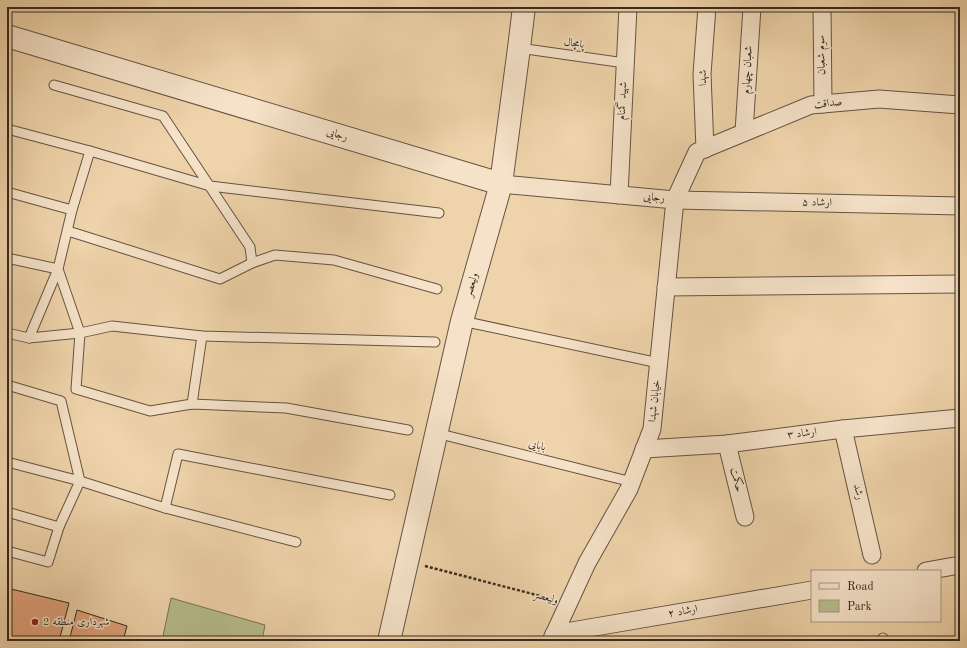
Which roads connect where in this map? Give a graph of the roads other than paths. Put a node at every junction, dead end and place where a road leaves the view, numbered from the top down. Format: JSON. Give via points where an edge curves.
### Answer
{"nodes":[{"id":1,"x":524,"y":7,"type":"edge"},
{"id":2,"x":628,"y":7,"type":"edge"},
{"id":3,"x":707,"y":7,"type":"edge"},
{"id":4,"x":752,"y":7,"type":"edge"},
{"id":5,"x":822,"y":7,"type":"edge"},
{"id":6,"x":7,"y":36,"type":"edge"},
{"id":7,"x":519,"y":48,"type":"junction"},
{"id":8,"x":625,"y":63,"type":"junction"},
{"id":9,"x":54,"y":85,"type":"dead end"},
{"id":10,"x":822,"y":104,"type":"junction"},
{"id":11,"x":960,"y":105,"type":"edge"},
{"id":12,"x":7,"y":129,"type":"edge"},
{"id":13,"x":744,"y":132,"type":"junction"},
{"id":14,"x":705,"y":149,"type":"junction"},
{"id":15,"x":90,"y":151,"type":"junction"},
{"id":16,"x":501,"y":184,"type":"junction"},
{"id":17,"x":210,"y":186,"type":"junction"},
{"id":18,"x":7,"y":192,"type":"edge"},
{"id":19,"x":619,"y":195,"type":"junction"},
{"id":20,"x":674,"y":200,"type":"junction"},
{"id":21,"x":960,"y":206,"type":"edge"},
{"id":22,"x":72,"y":210,"type":"junction"},
{"id":23,"x":439,"y":213,"type":"dead end"},
{"id":24,"x":68,"y":231,"type":"junction"},
{"id":25,"x":7,"y":258,"type":"edge"},
{"id":26,"x":252,"y":263,"type":"junction"},
{"id":27,"x":58,"y":270,"type":"junction"},
{"id":28,"x":960,"y":284,"type":"edge"},
{"id":29,"x":666,"y":287,"type":"junction"},
{"id":30,"x":437,"y":289,"type":"dead end"},
{"id":31,"x":462,"y":321,"type":"junction"},
{"id":32,"x":7,"y":333,"type":"edge"},
{"id":33,"x":80,"y":333,"type":"junction"},
{"id":34,"x":202,"y":336,"type":"junction"},
{"id":35,"x":30,"y":338,"type":"junction"},
{"id":36,"x":435,"y":342,"type":"dead end"},
{"id":37,"x":659,"y":363,"type":"junction"},
{"id":38,"x":7,"y":385,"type":"edge"},
{"id":39,"x":192,"y":404,"type":"junction"},
{"id":40,"x":960,"y":418,"type":"edge"},
{"id":41,"x":843,"y":429,"type":"junction"},
{"id":42,"x":408,"y":430,"type":"dead end"},
{"id":43,"x":436,"y":433,"type":"junction"},
{"id":44,"x":727,"y":444,"type":"junction"},
{"id":45,"x":644,"y":449,"type":"junction"},
{"id":46,"x":7,"y":462,"type":"edge"},
{"id":47,"x":80,"y":481,"type":"junction"},
{"id":48,"x":632,"y":482,"type":"junction"},
{"id":49,"x":390,"y":494,"type":"dead end"},
{"id":50,"x":165,"y":508,"type":"junction"},
{"id":51,"x":7,"y":512,"type":"edge"},
{"id":52,"x":745,"y":517,"type":"dead end"},
{"id":53,"x":59,"y":526,"type":"junction"},
{"id":54,"x":296,"y":542,"type":"dead end"},
{"id":55,"x":7,"y":551,"type":"edge"},
{"id":56,"x":872,"y":555,"type":"dead end"},
{"id":57,"x":960,"y":565,"type":"edge"},
{"id":58,"x":932,"y":570,"type":"edge"},
{"id":59,"x":811,"y":590,"type":"edge"},
{"id":60,"x":552,"y":637,"type":"edge"},
{"id":61,"x":389,"y":641,"type":"edge"}],
"edges":[{"from":1,"to":7,"type":"street","name":"ولیعصر"},
{"from":2,"to":8,"type":"street","name":"شهید گمنام"},
{"from":3,"to":14,"type":"street","name":"شهدا","via":[[702,74]]},
{"from":4,"to":13,"type":"street","name":"شعبان چهارم"},
{"from":5,"to":10,"type":"street","name":"سوم شعبان"},
{"from":6,"to":16,"type":"street","name":"رجایی"},
{"from":7,"to":8,"type":"lane","name":"پامچال"},
{"from":7,"to":16,"type":"street","name":"ولیعصر"},
{"from":8,"to":19,"type":"street","name":"شهید گمنام"},
{"from":9,"to":17,"type":"lane","via":[[162,116]]},
{"from":10,"to":11,"type":"street","name":"صداقت","via":[[879,99]]},
{"from":10,"to":13,"type":"street","name":"صداقت","via":[[811,105]]},
{"from":12,"to":15,"type":"lane"},
{"from":13,"to":14,"type":"street","name":"صداقت"},
{"from":14,"to":20,"type":"street","name":"خیابان شهدا","via":[[697,152]]},
{"from":15,"to":17,"type":"lane"},
{"from":15,"to":22,"type":"lane"},
{"from":16,"to":19,"type":"street","name":"رجایی"},
{"from":16,"to":31,"type":"street","name":"ولیعصر"},
{"from":17,"to":23,"type":"lane"},
{"from":17,"to":26,"type":"lane","via":[[250,247]]},
{"from":18,"to":22,"type":"lane"},
{"from":19,"to":20,"type":"street","name":"رجایی"},
{"from":20,"to":21,"type":"street","name":"ارشاد ۵"},
{"from":20,"to":29,"type":"street","name":"خیابان شهدا"},
{"from":22,"to":24,"type":"lane"},
{"from":24,"to":26,"type":"lane","via":[[220,279]]},
{"from":24,"to":27,"type":"lane"},
{"from":25,"to":27,"type":"lane"},
{"from":26,"to":30,"type":"lane","via":[[275,255],[334,260]]},
{"from":27,"to":33,"type":"lane"},
{"from":27,"to":35,"type":"lane"},
{"from":28,"to":29,"type":"street"},
{"from":29,"to":37,"type":"street","name":"خیابان شهدا"},
{"from":31,"to":37,"type":"lane"},
{"from":31,"to":43,"type":"street","name":"ولیعصر"},
{"from":32,"to":35,"type":"lane"},
{"from":33,"to":34,"type":"lane","via":[[112,326]]},
{"from":33,"to":35,"type":"lane"},
{"from":33,"to":39,"type":"lane","via":[[76,389],[150,411]]},
{"from":34,"to":36,"type":"lane"},
{"from":34,"to":39,"type":"lane"},
{"from":37,"to":45,"type":"street","name":"خیابان شهدا","via":[[652,429]]},
{"from":38,"to":47,"type":"lane","via":[[61,401]]},
{"from":39,"to":42,"type":"lane","via":[[286,408]]},
{"from":40,"to":41,"type":"street","name":"ارشاد ۳"},
{"from":41,"to":44,"type":"street","name":"ارشاد ۳"},
{"from":41,"to":56,"type":"street","name":"رشد"},
{"from":43,"to":48,"type":"lane","name":"بابایی"},
{"from":43,"to":61,"type":"street","name":"ولیعصر"},
{"from":44,"to":45,"type":"street","name":"ارشاد ۳"},
{"from":44,"to":52,"type":"street","name":"حکمت"},
{"from":45,"to":48,"type":"street","name":"خیابان شهدا"},
{"from":46,"to":47,"type":"lane"},
{"from":47,"to":50,"type":"lane"},
{"from":47,"to":53,"type":"lane"},
{"from":48,"to":60,"type":"street","name":"خیابان شهدا","via":[[587,563]]},
{"from":49,"to":50,"type":"lane","via":[[178,454]]},
{"from":50,"to":54,"type":"lane"},
{"from":51,"to":53,"type":"lane"},
{"from":53,"to":55,"type":"lane","via":[[48,562]]},
{"from":57,"to":58,"type":"street"},
{"from":59,"to":60,"type":"street","name":"ارشاد ۲"}]}
